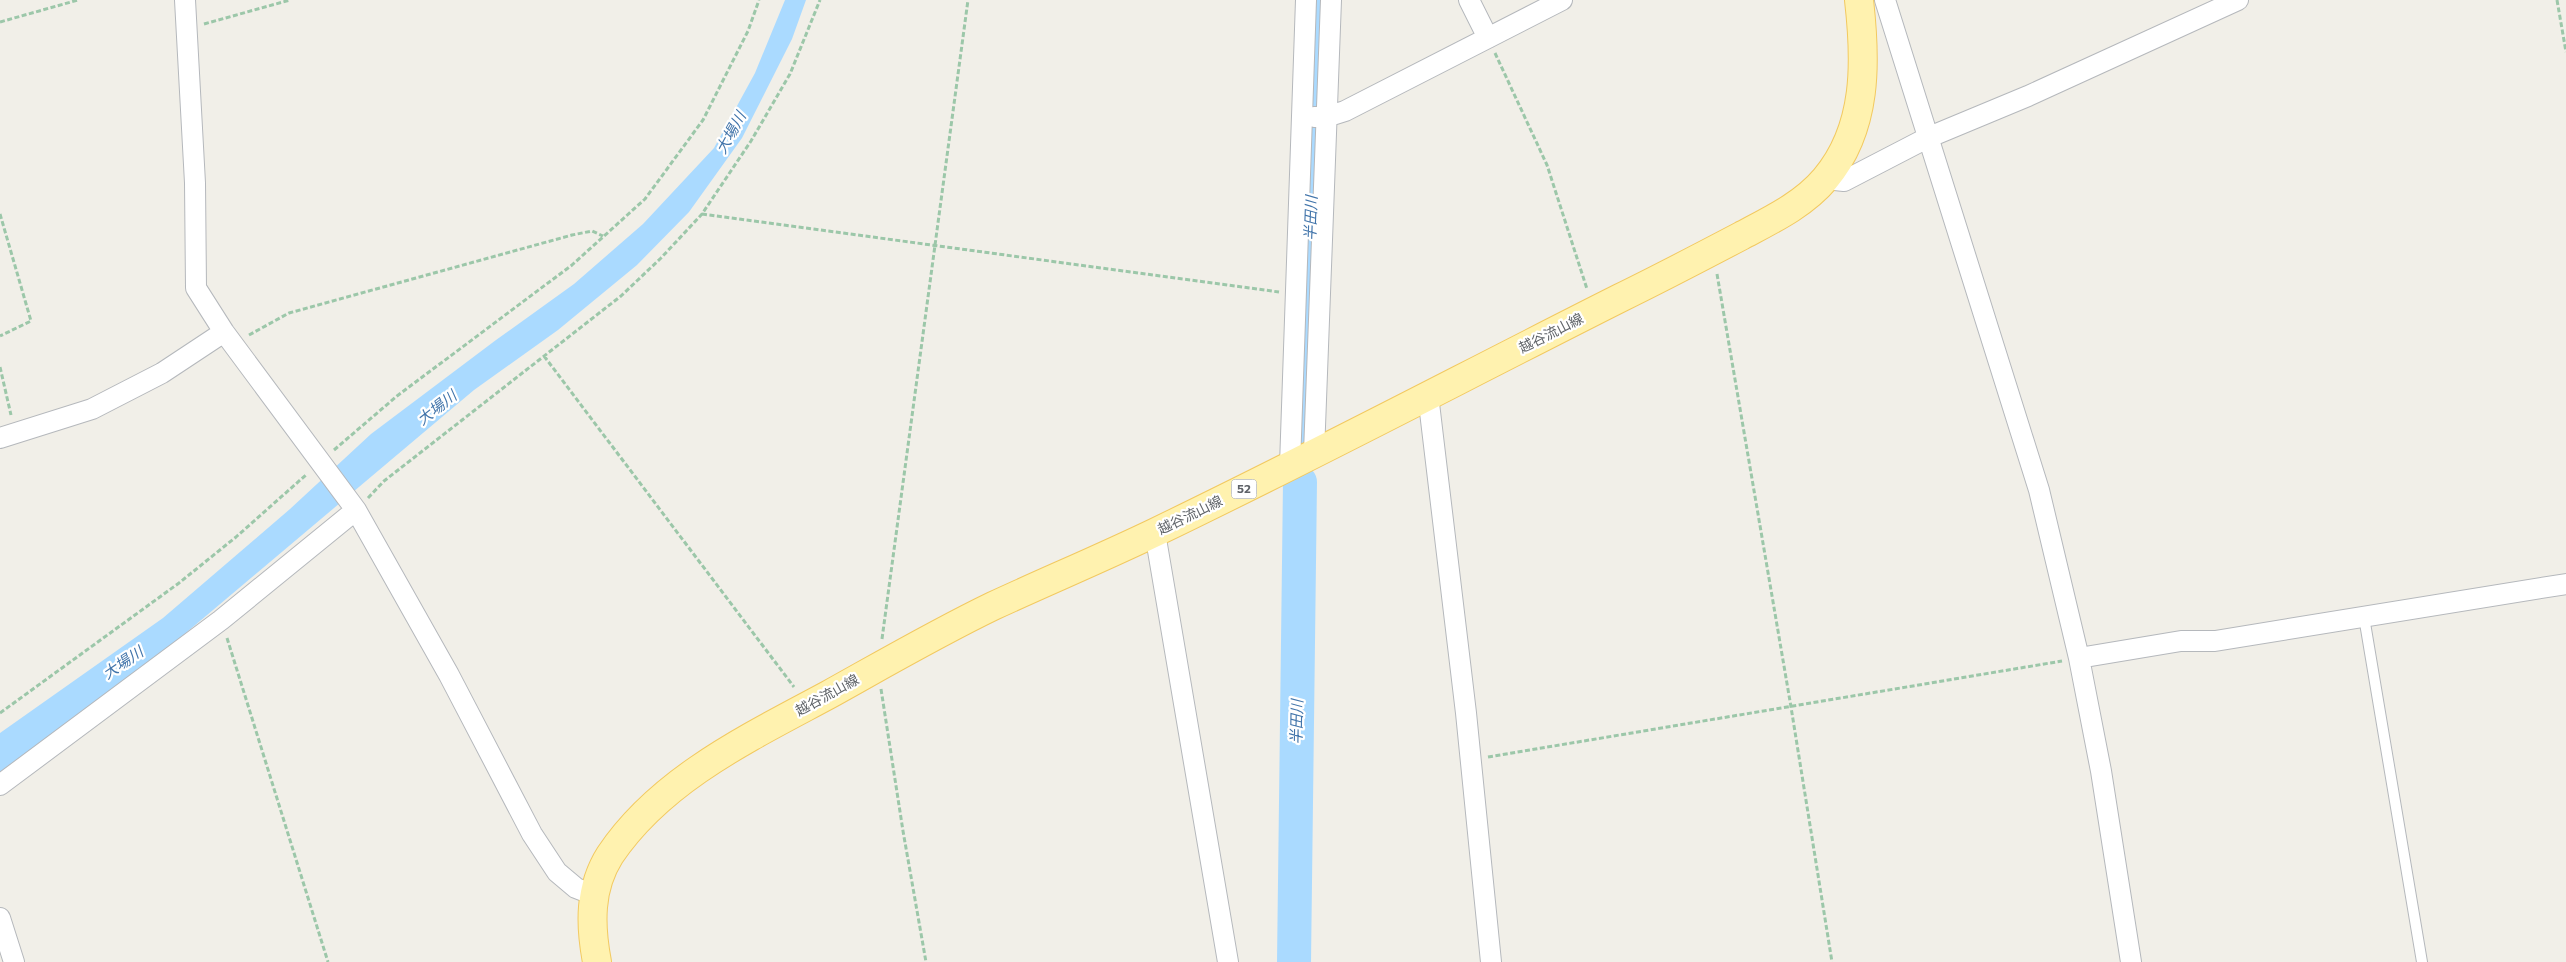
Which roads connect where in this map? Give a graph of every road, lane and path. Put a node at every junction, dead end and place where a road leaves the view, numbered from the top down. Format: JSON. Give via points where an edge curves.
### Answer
{"nodes":[{"id":1,"x":78,"y":0,"type":"edge"},
{"id":2,"x":185,"y":0,"type":"edge"},
{"id":3,"x":290,"y":0,"type":"edge"},
{"id":4,"x":759,"y":0,"type":"edge"},
{"id":5,"x":820,"y":0,"type":"edge"},
{"id":6,"x":968,"y":0,"type":"edge"},
{"id":7,"x":1306,"y":0,"type":"edge"},
{"id":8,"x":1331,"y":0,"type":"edge"},
{"id":9,"x":1468,"y":0,"type":"edge"},
{"id":10,"x":1562,"y":0,"type":"edge"},
{"id":11,"x":1859,"y":0,"type":"edge"},
{"id":12,"x":1885,"y":0,"type":"edge"},
{"id":13,"x":2238,"y":0,"type":"edge"},
{"id":14,"x":2557,"y":0,"type":"edge"},
{"id":15,"x":278,"y":2,"type":"edge"},
{"id":16,"x":0,"y":22,"type":"edge"},
{"id":17,"x":187,"y":29,"type":"junction"},
{"id":18,"x":1488,"y":38,"type":"junction"},
{"id":19,"x":2566,"y":52,"type":"edge"},
{"id":20,"x":1314,"y":117,"type":"junction"},
{"id":21,"x":1927,"y":138,"type":"junction"},
{"id":22,"x":1826,"y":178,"type":"junction"},
{"id":23,"x":0,"y":214,"type":"edge"},
{"id":24,"x":702,"y":214,"type":"junction"},
{"id":25,"x":603,"y":236,"type":"junction"},
{"id":26,"x":935,"y":246,"type":"junction"},
{"id":27,"x":1710,"y":252,"type":"junction"},
{"id":28,"x":1295,"y":293,"type":"junction"},
{"id":29,"x":1595,"y":311,"type":"junction"},
{"id":30,"x":0,"y":336,"type":"edge"},
{"id":31,"x":229,"y":338,"type":"junction"},
{"id":32,"x":544,"y":356,"type":"junction"},
{"id":33,"x":0,"y":367,"type":"edge"},
{"id":34,"x":1428,"y":395,"type":"junction"},
{"id":35,"x":8,"y":436,"type":"edge"},
{"id":36,"x":1302,"y":459,"type":"junction"},
{"id":37,"x":321,"y":465,"type":"junction"},
{"id":38,"x":353,"y":506,"type":"junction"},
{"id":39,"x":1155,"y":533,"type":"junction"},
{"id":40,"x":2566,"y":584,"type":"edge"},
{"id":41,"x":2364,"y":617,"type":"junction"},
{"id":42,"x":221,"y":620,"type":"junction"},
{"id":43,"x":2080,"y":658,"type":"junction"},
{"id":44,"x":878,"y":668,"type":"junction"},
{"id":45,"x":808,"y":706,"type":"junction"},
{"id":46,"x":1791,"y":707,"type":"junction"},
{"id":47,"x":0,"y":713,"type":"edge"},
{"id":48,"x":1471,"y":760,"type":"junction"},
{"id":49,"x":0,"y":785,"type":"edge"},
{"id":50,"x":594,"y":895,"type":"junction"},
{"id":51,"x":0,"y":918,"type":"edge"},
{"id":52,"x":14,"y":962,"type":"edge"},
{"id":53,"x":328,"y":962,"type":"edge"},
{"id":54,"x":597,"y":962,"type":"edge"},
{"id":55,"x":926,"y":962,"type":"edge"},
{"id":56,"x":1228,"y":962,"type":"edge"},
{"id":57,"x":1491,"y":962,"type":"edge"},
{"id":58,"x":1832,"y":962,"type":"edge"},
{"id":59,"x":2131,"y":962,"type":"edge"},
{"id":60,"x":2422,"y":962,"type":"edge"}],
"edges":[{"from":1,"to":16,"type":"path"},
{"from":2,"to":17,"type":"street"},
{"from":3,"to":15,"type":"path"},
{"from":4,"to":25,"type":"path","via":[[748,31],[704,120],[645,199]]},
{"from":5,"to":24,"type":"path","via":[[790,74],[751,141]]},
{"from":6,"to":26,"type":"path"},
{"from":7,"to":20,"type":"street"},
{"from":8,"to":20,"type":"street"},
{"from":9,"to":18,"type":"street"},
{"from":10,"to":18,"type":"street"},
{"from":11,"to":22,"type":"main road","name":"越谷流山線","number":"52","via":[[1864,66],[1861,94],[1847,143]]},
{"from":12,"to":21,"type":"street"},
{"from":13,"to":21,"type":"street","via":[[2028,96]]},
{"from":14,"to":19,"type":"path"},
{"from":15,"to":17,"type":"path"},
{"from":17,"to":31,"type":"street","via":[[195,183],[196,288]]},
{"from":18,"to":20,"type":"street","via":[[1345,111]]},
{"from":18,"to":29,"type":"path","via":[[1547,165]]},
{"from":20,"to":28,"type":"street"},
{"from":20,"to":36,"type":"street"},
{"from":21,"to":22,"type":"street","via":[[1844,181]]},
{"from":21,"to":43,"type":"street","via":[[2039,490]]},
{"from":22,"to":27,"type":"main road","name":"越谷流山線","number":"52","via":[[1794,207]]},
{"from":23,"to":30,"type":"path","via":[[31,321]]},
{"from":24,"to":26,"type":"path"},
{"from":24,"to":32,"type":"path","via":[[621,296]]},
{"from":25,"to":31,"type":"path","via":[[592,231],[572,235],[290,313]]},
{"from":25,"to":37,"type":"path","via":[[572,265],[397,396]]},
{"from":26,"to":28,"type":"path"},
{"from":26,"to":44,"type":"path"},
{"from":27,"to":29,"type":"main road","name":"越谷流山線","number":"52"},
{"from":27,"to":46,"type":"path","via":[[1717,273]]},
{"from":28,"to":36,"type":"street"},
{"from":29,"to":34,"type":"main road","name":"越谷流山線","number":"52"},
{"from":31,"to":35,"type":"street","via":[[92,409]]},
{"from":31,"to":37,"type":"street"},
{"from":32,"to":38,"type":"path"},
{"from":32,"to":45,"type":"path"},
{"from":33,"to":35,"type":"path"},
{"from":34,"to":36,"type":"main road","name":"越谷流山線","number":"52"},
{"from":34,"to":48,"type":"street"},
{"from":36,"to":39,"type":"main road","name":"越谷流山線","number":"52"},
{"from":37,"to":38,"type":"street"},
{"from":37,"to":47,"type":"path","via":[[179,583]]},
{"from":38,"to":42,"type":"street"},
{"from":38,"to":50,"type":"street","via":[[449,675],[532,834],[557,872],[576,888]]},
{"from":39,"to":44,"type":"main road","name":"越谷流山線","number":"52","via":[[989,608]]},
{"from":39,"to":56,"type":"street"},
{"from":40,"to":41,"type":"street"},
{"from":41,"to":43,"type":"street"},
{"from":41,"to":60,"type":"lane"},
{"from":42,"to":49,"type":"street"},
{"from":42,"to":53,"type":"path"},
{"from":43,"to":46,"type":"path"},
{"from":43,"to":59,"type":"street"},
{"from":44,"to":45,"type":"main road","name":"越谷流山線","number":"52"},
{"from":44,"to":55,"type":"path"},
{"from":45,"to":50,"type":"main road","name":"越谷流山線","number":"52","via":[[715,759],[655,806],[611,853]]},
{"from":46,"to":48,"type":"path"},
{"from":46,"to":58,"type":"path"},
{"from":48,"to":57,"type":"street"},
{"from":50,"to":54,"type":"main road","name":"越谷流山線","number":"52","via":[[592,932]]},
{"from":51,"to":52,"type":"street"}]}
